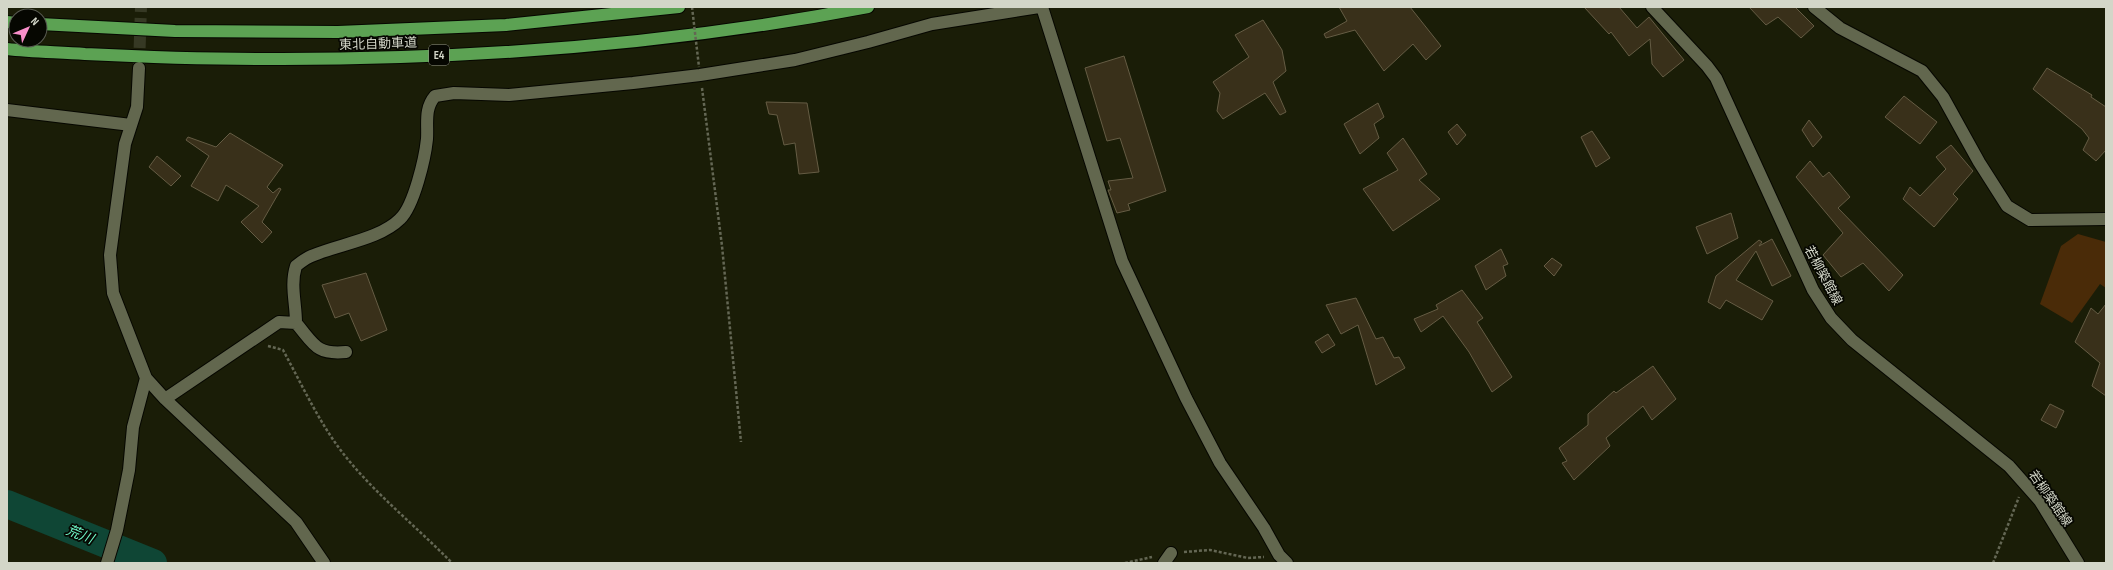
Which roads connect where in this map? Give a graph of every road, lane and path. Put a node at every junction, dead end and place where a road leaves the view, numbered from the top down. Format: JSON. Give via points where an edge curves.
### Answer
{"nodes":[{"id":1,"x":678,"y":7,"type":"edge"},
{"id":2,"x":692,"y":7,"type":"edge"},
{"id":3,"x":868,"y":7,"type":"edge"},
{"id":4,"x":1040,"y":7,"type":"edge"},
{"id":5,"x":1652,"y":7,"type":"edge"},
{"id":6,"x":1814,"y":7,"type":"edge"},
{"id":7,"x":48,"y":24,"type":"edge"},
{"id":8,"x":7,"y":49,"type":"edge"},
{"id":9,"x":138,"y":68,"type":"tunnel mouth"},
{"id":10,"x":699,"y":71,"type":"junction"},
{"id":11,"x":7,"y":110,"type":"edge"},
{"id":12,"x":131,"y":125,"type":"junction"},
{"id":13,"x":2106,"y":218,"type":"edge"},
{"id":14,"x":296,"y":323,"type":"junction"},
{"id":15,"x":266,"y":346,"type":"dead end"},
{"id":16,"x":346,"y":352,"type":"dead end"},
{"id":17,"x":145,"y":382,"type":"junction"},
{"id":18,"x":165,"y":399,"type":"junction"},
{"id":19,"x":741,"y":442,"type":"dead end"},
{"id":20,"x":2025,"y":482,"type":"junction"},
{"id":21,"x":1167,"y":558,"type":"edge"},
{"id":22,"x":1283,"y":559,"type":"edge"},
{"id":23,"x":107,"y":563,"type":"edge"},
{"id":24,"x":324,"y":563,"type":"edge"},
{"id":25,"x":452,"y":563,"type":"edge"},
{"id":26,"x":1125,"y":563,"type":"edge"},
{"id":27,"x":1993,"y":563,"type":"edge"},
{"id":28,"x":2078,"y":563,"type":"edge"}],
"edges":[{"from":1,"to":7,"type":"highway","name":"東北自動車道","number":"E4","via":[[506,25],[338,32],[175,32]]},
{"from":2,"to":10,"type":"path","bridge":true},
{"from":3,"to":8,"type":"highway","name":"東北自動車道","number":"E4","via":[[664,38],[501,52],[338,59],[185,59]]},
{"from":4,"to":10,"type":"street","via":[[932,24],[795,60]]},
{"from":4,"to":22,"type":"street","via":[[1122,261],[1186,398],[1220,463]]},
{"from":5,"to":20,"type":"street","name":"若柳築館線","via":[[1716,78],[1813,290],[1831,318],[1852,340],[2009,466]]},
{"from":6,"to":13,"type":"street","via":[[1840,28],[1922,71],[1943,97],[2007,206],[2030,220]]},
{"from":9,"to":12,"type":"street","via":[[136,107]]},
{"from":10,"to":14,"type":"street","via":[[633,83],[509,95],[454,93],[435,96],[428,105],[427,140],[420,175],[401,219],[384,231],[312,255],[296,266],[292,279]]},
{"from":10,"to":19,"type":"path","via":[[722,246]]},
{"from":11,"to":12,"type":"street"},
{"from":12,"to":17,"type":"street","via":[[124,144],[110,256],[113,293]]},
{"from":14,"to":16,"type":"street","via":[[320,350],[331,354]]},
{"from":14,"to":18,"type":"street","via":[[279,322]]},
{"from":15,"to":25,"type":"path","via":[[283,350],[339,448],[380,496],[425,535]]},
{"from":17,"to":18,"type":"street"},
{"from":17,"to":23,"type":"street","via":[[132,427],[129,470],[117,530]]},
{"from":18,"to":24,"type":"street","via":[[296,522]]},
{"from":20,"to":27,"type":"path"},
{"from":20,"to":28,"type":"street","name":"若柳築館線","via":[[2040,501]]},
{"from":21,"to":22,"type":"path","via":[[1210,550],[1248,558]]},
{"from":21,"to":26,"type":"path"}]}
